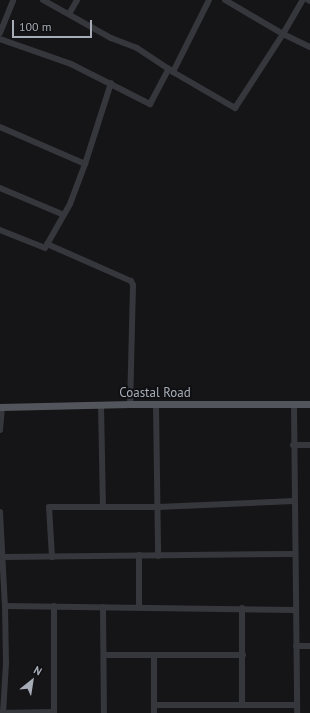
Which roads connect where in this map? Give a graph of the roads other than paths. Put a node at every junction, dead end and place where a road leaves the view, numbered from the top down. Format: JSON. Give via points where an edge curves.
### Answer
{"nodes":[{"id":1,"x":13,"y":0,"type":"edge"},
{"id":2,"x":43,"y":0,"type":"edge"},
{"id":3,"x":77,"y":0,"type":"edge"},
{"id":4,"x":209,"y":0,"type":"edge"},
{"id":5,"x":225,"y":0,"type":"edge"},
{"id":6,"x":303,"y":0,"type":"edge"},
{"id":7,"x":69,"y":14,"type":"junction"},
{"id":8,"x":0,"y":33,"type":"edge"},
{"id":9,"x":283,"y":34,"type":"junction"},
{"id":10,"x":0,"y":39,"type":"edge"},
{"id":11,"x":310,"y":47,"type":"edge"},
{"id":12,"x":171,"y":70,"type":"junction"},
{"id":13,"x":111,"y":83,"type":"junction"},
{"id":14,"x":0,"y":127,"type":"edge"},
{"id":15,"x":86,"y":164,"type":"junction"},
{"id":16,"x":0,"y":188,"type":"edge"},
{"id":17,"x":64,"y":215,"type":"junction"},
{"id":18,"x":0,"y":230,"type":"edge"},
{"id":19,"x":47,"y":244,"type":"junction"},
{"id":20,"x":130,"y":404,"type":"junction"},
{"id":21,"x":156,"y":404,"type":"junction"},
{"id":22,"x":310,"y":404,"type":"edge"},
{"id":23,"x":101,"y":405,"type":"junction"},
{"id":24,"x":294,"y":405,"type":"junction"},
{"id":25,"x":1,"y":407,"type":"edge"},
{"id":26,"x":0,"y":430,"type":"edge"},
{"id":27,"x":310,"y":444,"type":"edge"},
{"id":28,"x":293,"y":445,"type":"junction"},
{"id":29,"x":294,"y":501,"type":"junction"},
{"id":30,"x":158,"y":507,"type":"junction"},
{"id":31,"x":103,"y":508,"type":"junction"},
{"id":32,"x":0,"y":512,"type":"edge"},
{"id":33,"x":294,"y":554,"type":"junction"},
{"id":34,"x":138,"y":556,"type":"junction"},
{"id":35,"x":158,"y":556,"type":"junction"},
{"id":36,"x":3,"y":557,"type":"junction"},
{"id":37,"x":52,"y":557,"type":"junction"},
{"id":38,"x":5,"y":606,"type":"junction"},
{"id":39,"x":54,"y":606,"type":"junction"},
{"id":40,"x":103,"y":607,"type":"junction"},
{"id":41,"x":139,"y":607,"type":"junction"},
{"id":42,"x":242,"y":608,"type":"junction"},
{"id":43,"x":295,"y":610,"type":"junction"},
{"id":44,"x":296,"y":646,"type":"junction"},
{"id":45,"x":310,"y":646,"type":"edge"},
{"id":46,"x":104,"y":655,"type":"junction"},
{"id":47,"x":154,"y":655,"type":"junction"},
{"id":48,"x":243,"y":656,"type":"junction"},
{"id":49,"x":3,"y":663,"type":"edge"},
{"id":50,"x":242,"y":704,"type":"junction"},
{"id":51,"x":154,"y":705,"type":"junction"},
{"id":52,"x":297,"y":705,"type":"junction"},
{"id":53,"x":54,"y":712,"type":"edge"},
{"id":54,"x":2,"y":713,"type":"edge"},
{"id":55,"x":104,"y":713,"type":"edge"},
{"id":56,"x":154,"y":713,"type":"edge"},
{"id":57,"x":297,"y":713,"type":"edge"}],
"edges":[{"from":1,"to":8,"type":"street"},
{"from":2,"to":7,"type":"street"},
{"from":3,"to":7,"type":"street"},
{"from":4,"to":12,"type":"street"},
{"from":5,"to":9,"type":"street"},
{"from":6,"to":9,"type":"street"},
{"from":7,"to":12,"type":"street","via":[[111,38],[137,48]]},
{"from":9,"to":11,"type":"street"},
{"from":9,"to":12,"type":"street","via":[[235,108]]},
{"from":10,"to":13,"type":"street","via":[[71,64]]},
{"from":12,"to":13,"type":"street","via":[[150,104]]},
{"from":13,"to":15,"type":"street"},
{"from":14,"to":15,"type":"street"},
{"from":15,"to":17,"type":"street"},
{"from":16,"to":17,"type":"street"},
{"from":17,"to":19,"type":"street"},
{"from":18,"to":19,"type":"street","via":[[45,248]]},
{"from":19,"to":20,"type":"street","via":[[131,281],[133,285]]},
{"from":20,"to":21,"type":"main road","name":"Coastal Road"},
{"from":20,"to":23,"type":"main road","name":"Coastal Road"},
{"from":21,"to":24,"type":"main road","name":"Coastal Road"},
{"from":21,"to":30,"type":"street"},
{"from":22,"to":24,"type":"main road","name":"Coastal Road"},
{"from":23,"to":25,"type":"main road","name":"Coastal Road"},
{"from":23,"to":31,"type":"street"},
{"from":24,"to":28,"type":"street"},
{"from":25,"to":26,"type":"street"},
{"from":27,"to":28,"type":"street"},
{"from":28,"to":29,"type":"street"},
{"from":29,"to":30,"type":"street"},
{"from":29,"to":33,"type":"street"},
{"from":30,"to":31,"type":"street"},
{"from":30,"to":35,"type":"street"},
{"from":31,"to":37,"type":"street","via":[[49,507]]},
{"from":32,"to":36,"type":"street"},
{"from":33,"to":35,"type":"street"},
{"from":33,"to":43,"type":"street"},
{"from":34,"to":35,"type":"street"},
{"from":34,"to":37,"type":"street"},
{"from":34,"to":41,"type":"street"},
{"from":36,"to":37,"type":"street"},
{"from":36,"to":38,"type":"street"},
{"from":38,"to":39,"type":"street"},
{"from":38,"to":49,"type":"street"},
{"from":39,"to":40,"type":"street"},
{"from":39,"to":53,"type":"street"},
{"from":40,"to":41,"type":"street"},
{"from":40,"to":46,"type":"street"},
{"from":41,"to":42,"type":"street"},
{"from":42,"to":43,"type":"street"},
{"from":42,"to":48,"type":"street"},
{"from":43,"to":44,"type":"street"},
{"from":44,"to":45,"type":"street"},
{"from":44,"to":52,"type":"street"},
{"from":46,"to":47,"type":"street"},
{"from":46,"to":55,"type":"street"},
{"from":47,"to":48,"type":"street"},
{"from":47,"to":51,"type":"street"},
{"from":48,"to":50,"type":"street"},
{"from":49,"to":54,"type":"street"},
{"from":50,"to":51,"type":"street"},
{"from":50,"to":52,"type":"street"},
{"from":51,"to":56,"type":"street"},
{"from":52,"to":57,"type":"street"},
{"from":53,"to":54,"type":"street"}]}
